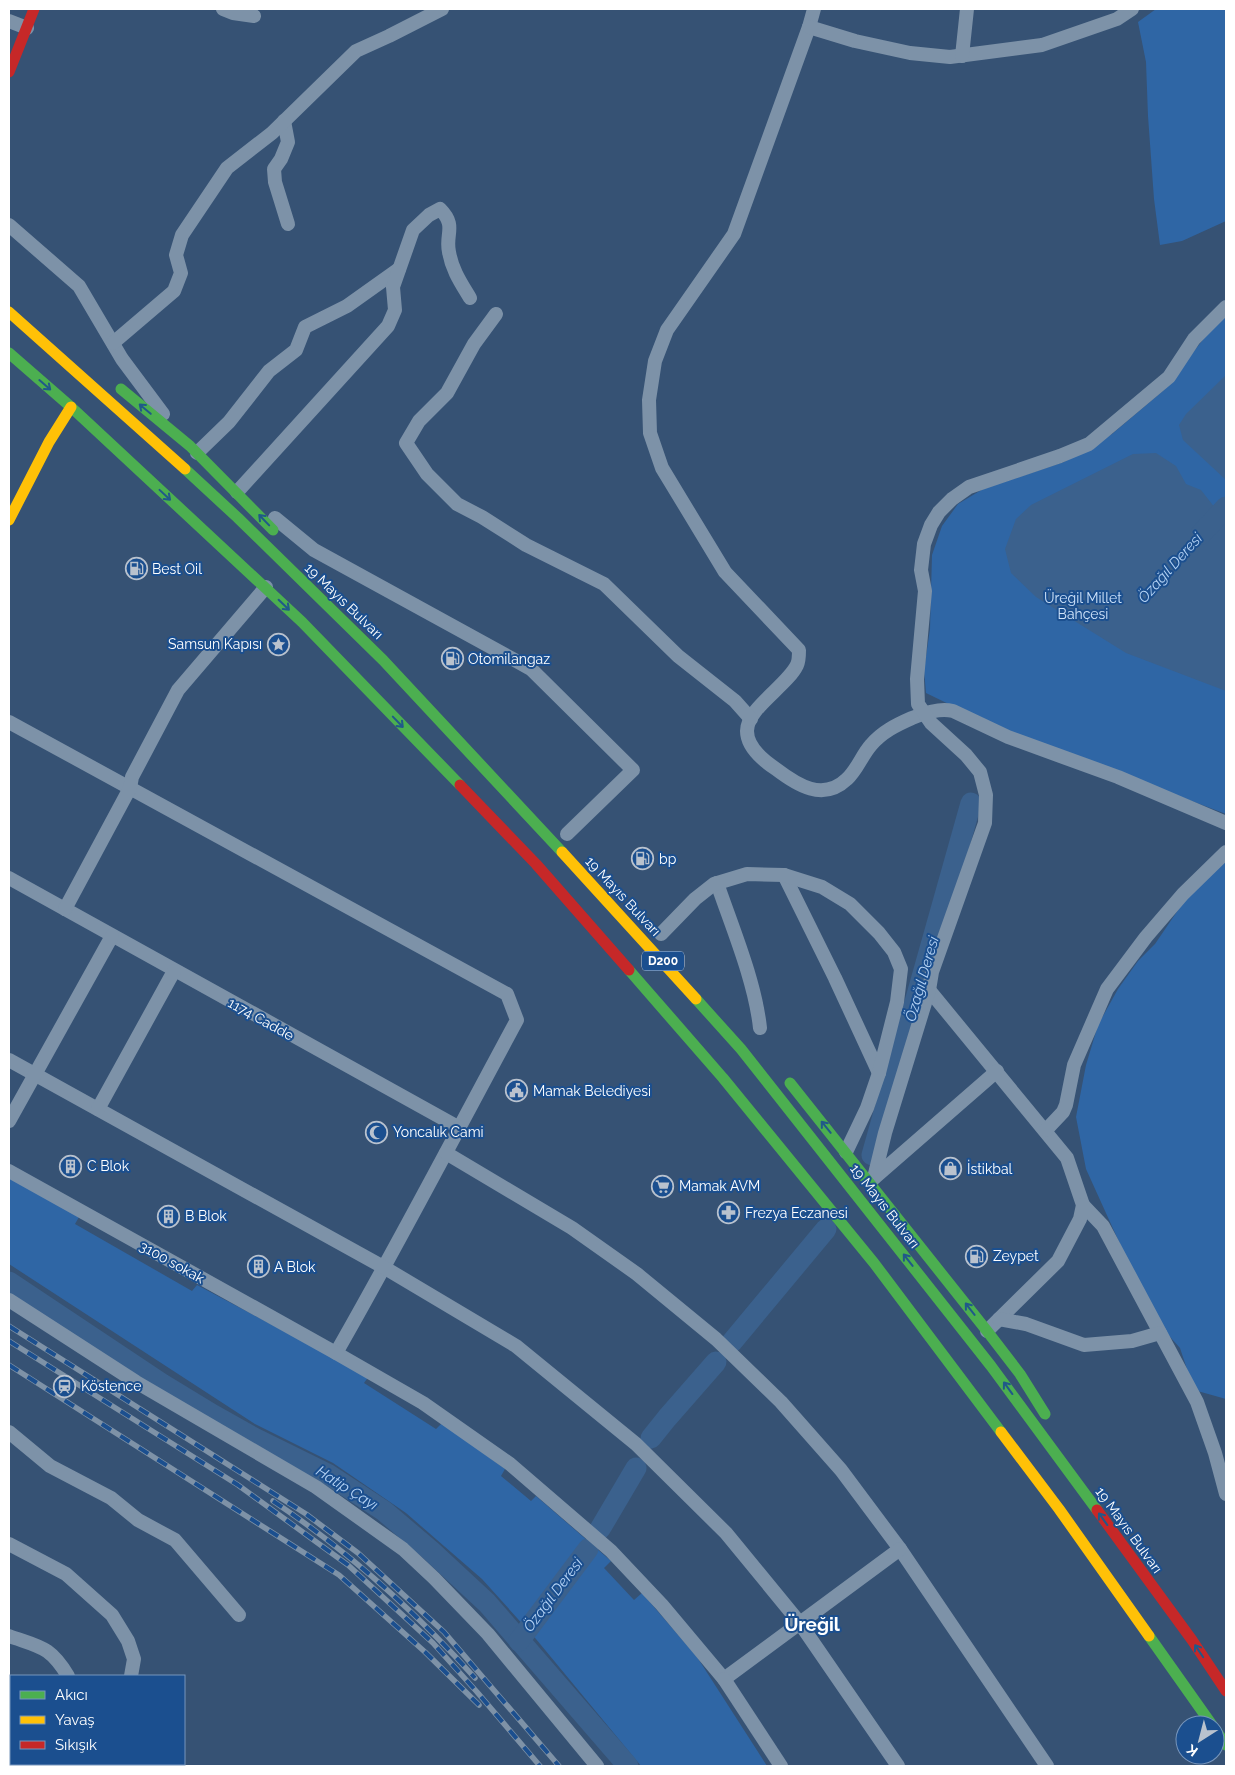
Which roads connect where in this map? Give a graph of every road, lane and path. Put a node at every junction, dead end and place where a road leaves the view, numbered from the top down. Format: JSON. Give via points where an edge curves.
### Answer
{"nodes":[{"id":1,"x":34,"y":9,"type":"edge"},
{"id":2,"x":222,"y":9,"type":"edge"},
{"id":3,"x":442,"y":9,"type":"edge"},
{"id":4,"x":814,"y":9,"type":"edge"},
{"id":5,"x":967,"y":9,"type":"edge"},
{"id":6,"x":1132,"y":9,"type":"edge"},
{"id":7,"x":254,"y":16,"type":"dead end"},
{"id":8,"x":9,"y":21,"type":"edge"},
{"id":9,"x":27,"y":28,"type":"junction"},
{"id":10,"x":809,"y":28,"type":"junction"},
{"id":11,"x":962,"y":56,"type":"junction"},
{"id":12,"x":9,"y":72,"type":"edge"},
{"id":13,"x":284,"y":121,"type":"junction"},
{"id":14,"x":288,"y":224,"type":"dead end"},
{"id":15,"x":9,"y":225,"type":"edge"},
{"id":16,"x":399,"y":269,"type":"junction"},
{"id":17,"x":470,"y":298,"type":"dead end"},
{"id":18,"x":1226,"y":307,"type":"edge"},
{"id":19,"x":9,"y":312,"type":"edge"},
{"id":20,"x":496,"y":314,"type":"dead end"},
{"id":21,"x":113,"y":343,"type":"junction"},
{"id":22,"x":9,"y":353,"type":"edge"},
{"id":23,"x":113,"y":382,"type":"dead end"},
{"id":24,"x":71,"y":408,"type":"junction"},
{"id":25,"x":183,"y":440,"type":"junction"},
{"id":26,"x":197,"y":453,"type":"junction"},
{"id":27,"x":237,"y":492,"type":"junction"},
{"id":28,"x":275,"y":518,"type":"dead end"},
{"id":29,"x":9,"y":520,"type":"edge"},
{"id":30,"x":284,"y":541,"type":"dead end"},
{"id":31,"x":266,"y":588,"type":"junction"},
{"id":32,"x":925,"y":713,"type":"junction"},
{"id":33,"x":751,"y":719,"type":"junction"},
{"id":34,"x":9,"y":722,"type":"edge"},
{"id":35,"x":480,"y":764,"type":"junction"},
{"id":36,"x":130,"y":788,"type":"junction"},
{"id":37,"x":1226,"y":823,"type":"edge"},
{"id":38,"x":564,"y":831,"type":"joint"},
{"id":39,"x":1226,"y":852,"type":"edge"},
{"id":40,"x":784,"y":874,"type":"junction"},
{"id":41,"x":9,"y":878,"type":"edge"},
{"id":42,"x":717,"y":883,"type":"junction"},
{"id":43,"x":65,"y":909,"type":"junction"},
{"id":44,"x":661,"y":934,"type":"dead end"},
{"id":45,"x":112,"y":936,"type":"junction"},
{"id":46,"x":174,"y":971,"type":"junction"},
{"id":47,"x":929,"y":990,"type":"junction"},
{"id":48,"x":760,"y":1028,"type":"dead end"},
{"id":49,"x":9,"y":1060,"type":"edge"},
{"id":50,"x":780,"y":1071,"type":"dead end"},
{"id":51,"x":997,"y":1071,"type":"junction"},
{"id":52,"x":34,"y":1074,"type":"junction"},
{"id":53,"x":879,"y":1074,"type":"junction"},
{"id":54,"x":98,"y":1109,"type":"junction"},
{"id":55,"x":9,"y":1121,"type":"edge"},
{"id":56,"x":458,"y":1127,"type":"junction"},
{"id":57,"x":1046,"y":1130,"type":"junction"},
{"id":58,"x":446,"y":1152,"type":"junction"},
{"id":59,"x":846,"y":1152,"type":"junction"},
{"id":60,"x":9,"y":1171,"type":"edge"},
{"id":61,"x":872,"y":1180,"type":"junction"},
{"id":62,"x":1083,"y":1205,"type":"junction"},
{"id":63,"x":879,"y":1223,"type":"junction"},
{"id":64,"x":908,"y":1231,"type":"junction"},
{"id":65,"x":385,"y":1268,"type":"junction"},
{"id":66,"x":9,"y":1300,"type":"edge"},
{"id":67,"x":999,"y":1319,"type":"junction"},
{"id":68,"x":987,"y":1330,"type":"junction"},
{"id":69,"x":1160,"y":1333,"type":"junction"},
{"id":70,"x":336,"y":1353,"type":"junction"},
{"id":71,"x":1049,"y":1421,"type":"dead end"},
{"id":72,"x":9,"y":1432,"type":"edge"},
{"id":73,"x":1063,"y":1445,"type":"dead end"},
{"id":74,"x":1226,"y":1494,"type":"edge"},
{"id":75,"x":1088,"y":1498,"type":"junction"},
{"id":76,"x":9,"y":1544,"type":"edge"},
{"id":77,"x":900,"y":1549,"type":"junction"},
{"id":78,"x":239,"y":1615,"type":"dead end"},
{"id":79,"x":799,"y":1622,"type":"junction"},
{"id":80,"x":9,"y":1636,"type":"edge"},
{"id":81,"x":67,"y":1675,"type":"edge"},
{"id":82,"x":131,"y":1675,"type":"edge"},
{"id":83,"x":724,"y":1679,"type":"junction"},
{"id":84,"x":1226,"y":1691,"type":"edge"},
{"id":85,"x":1205,"y":1715,"type":"edge"},
{"id":86,"x":597,"y":1766,"type":"edge"},
{"id":87,"x":782,"y":1766,"type":"edge"},
{"id":88,"x":898,"y":1766,"type":"edge"},
{"id":89,"x":1047,"y":1766,"type":"edge"}],
"edges":[{"from":1,"to":9,"type":"main road"},
{"from":2,"to":7,"type":"street"},
{"from":3,"to":13,"type":"street","via":[[356,51]]},
{"from":4,"to":10,"type":"street"},
{"from":5,"to":11,"type":"street"},
{"from":6,"to":11,"type":"street","via":[[1117,19],[1042,45]]},
{"from":8,"to":9,"type":"street"},
{"from":9,"to":12,"type":"main road"},
{"from":10,"to":11,"type":"street","via":[[910,53],[950,58]]},
{"from":10,"to":33,"type":"street","via":[[734,234],[667,330],[655,361],[648,400],[650,433],[662,468],[675,490],[725,572],[799,650],[798,664]]},
{"from":13,"to":14,"type":"street","via":[[288,142],[274,170]]},
{"from":13,"to":21,"type":"street","via":[[227,168],[182,234],[176,255],[181,273],[174,291]]},
{"from":15,"to":21,"type":"street","via":[[79,286]]},
{"from":16,"to":17,"type":"street","via":[[413,230],[440,208],[450,228],[448,250],[454,272]]},
{"from":16,"to":26,"type":"street","via":[[348,306],[305,327],[296,350],[269,371],[229,422]]},
{"from":16,"to":27,"type":"street","via":[[393,287],[395,310],[388,326]]},
{"from":18,"to":32,"type":"street","via":[[1194,339],[1169,377],[1089,444],[969,487],[939,512],[924,544],[921,570],[926,590],[917,679],[918,704]]},
{"from":19,"to":35,"type":"main road","name":"19 Mayıs Bulvarı","number":"D200","via":[[238,518],[383,660]]},
{"from":20,"to":33,"type":"street","via":[[474,344],[447,393],[419,421],[406,443],[427,474],[457,504],[526,545],[604,584],[678,656],[735,701]]},
{"from":21,"to":25,"type":"street"},
{"from":22,"to":24,"type":"main road","number":"D200","one_way":true},
{"from":25,"to":23,"type":"main road","one_way":true},
{"from":24,"to":29,"type":"main road","via":[[49,442]]},
{"from":24,"to":31,"type":"main road","number":"D200","one_way":true},
{"from":25,"to":26,"type":"main road"},
{"from":26,"to":27,"type":"main road"},
{"from":30,"to":27,"type":"main road","one_way":true},
{"from":28,"to":38,"type":"street","via":[[314,550],[531,669],[633,770]]},
{"from":31,"to":36,"type":"street","via":[[178,690],[132,776]]},
{"from":31,"to":85,"type":"main road","number":"D200","one_way":true,"via":[[536,864],[723,1078],[880,1271],[1058,1509]]},
{"from":32,"to":33,"type":"street","via":[[885,731],[870,745],[848,779],[819,791],[799,786],[763,760],[749,741],[747,730]]},
{"from":32,"to":37,"type":"street","via":[[944,709],[952,711],[1008,737],[1118,776]]},
{"from":32,"to":47,"type":"street","via":[[980,772],[986,795],[985,823],[932,972]]},
{"from":34,"to":36,"type":"street"},
{"from":35,"to":38,"type":"main road","via":[[577,845]]},
{"from":35,"to":63,"type":"main road","name":"19 Mayıs Bulvarı","number":"D200","via":[[741,1049]]},
{"from":36,"to":43,"type":"street"},
{"from":36,"to":56,"type":"street","via":[[507,994],[517,1020]]},
{"from":39,"to":57,"type":"street","via":[[1183,894],[1107,990],[1074,1064],[1063,1112]]},
{"from":40,"to":42,"type":"street","via":[[747,874]]},
{"from":40,"to":53,"type":"street"},
{"from":40,"to":53,"type":"street","via":[[822,887],[850,904],[894,952],[901,969],[897,1002]]},
{"from":41,"to":43,"type":"street","name":"1174 Cadde"},
{"from":42,"to":44,"type":"street","via":[[695,899]]},
{"from":42,"to":48,"type":"street","via":[[753,992]]},
{"from":43,"to":45,"type":"street","name":"1174 Cadde"},
{"from":45,"to":46,"type":"street","name":"1174 Cadde"},
{"from":45,"to":52,"type":"street"},
{"from":46,"to":54,"type":"street"},
{"from":46,"to":56,"type":"street","name":"1174 Cadde"},
{"from":47,"to":51,"type":"street"},
{"from":47,"to":61,"type":"street"},
{"from":49,"to":52,"type":"street"},
{"from":59,"to":50,"type":"main road","one_way":true},
{"from":51,"to":57,"type":"street"},
{"from":51,"to":61,"type":"street"},
{"from":52,"to":54,"type":"street"},
{"from":52,"to":55,"type":"street"},
{"from":53,"to":59,"type":"street"},
{"from":54,"to":65,"type":"street"},
{"from":56,"to":58,"type":"street"},
{"from":57,"to":62,"type":"street","via":[[1067,1158]]},
{"from":58,"to":65,"type":"street"},
{"from":58,"to":77,"type":"street","via":[[572,1228],[638,1274],[716,1339],[781,1402],[841,1470]]},
{"from":59,"to":61,"type":"main road"},
{"from":60,"to":70,"type":"street","name":"3100 sokak"},
{"from":61,"to":64,"type":"main road"},
{"from":62,"to":67,"type":"street","via":[[1080,1219],[1058,1261]]},
{"from":62,"to":69,"type":"street","via":[[1103,1226]]},
{"from":63,"to":64,"type":"main road"},
{"from":75,"to":63,"type":"main road","name":"19 Mayıs Bulvarı","number":"D200","one_way":true,"via":[[991,1366]]},
{"from":68,"to":64,"type":"main road","one_way":true},
{"from":65,"to":70,"type":"street"},
{"from":65,"to":79,"type":"street","via":[[516,1346],[636,1444],[726,1533]]},
{"from":66,"to":86,"type":"street","via":[[136,1382],[316,1487],[403,1549],[488,1634]]},
{"from":67,"to":68,"type":"street"},
{"from":67,"to":69,"type":"street","via":[[1026,1324],[1084,1345],[1132,1342]]},
{"from":68,"to":71,"type":"main road"},
{"from":69,"to":74,"type":"street","via":[[1197,1402]]},
{"from":70,"to":83,"type":"street","name":"3100 sokak","via":[[423,1403],[510,1464],[611,1551]]},
{"from":72,"to":78,"type":"street","via":[[50,1466],[111,1498],[138,1520],[175,1540]]},
{"from":73,"to":75,"type":"main road"},
{"from":84,"to":75,"type":"main road","name":"19 Mayıs Bulvarı","number":"D200","one_way":true},
{"from":76,"to":82,"type":"street","via":[[66,1574],[112,1615],[128,1641],[134,1659]]},
{"from":77,"to":79,"type":"street"},
{"from":77,"to":89,"type":"street"},
{"from":79,"to":83,"type":"street"},
{"from":79,"to":88,"type":"street"},
{"from":80,"to":81,"type":"street","via":[[45,1648]]},
{"from":83,"to":87,"type":"street","name":"3100 sokak"}]}
